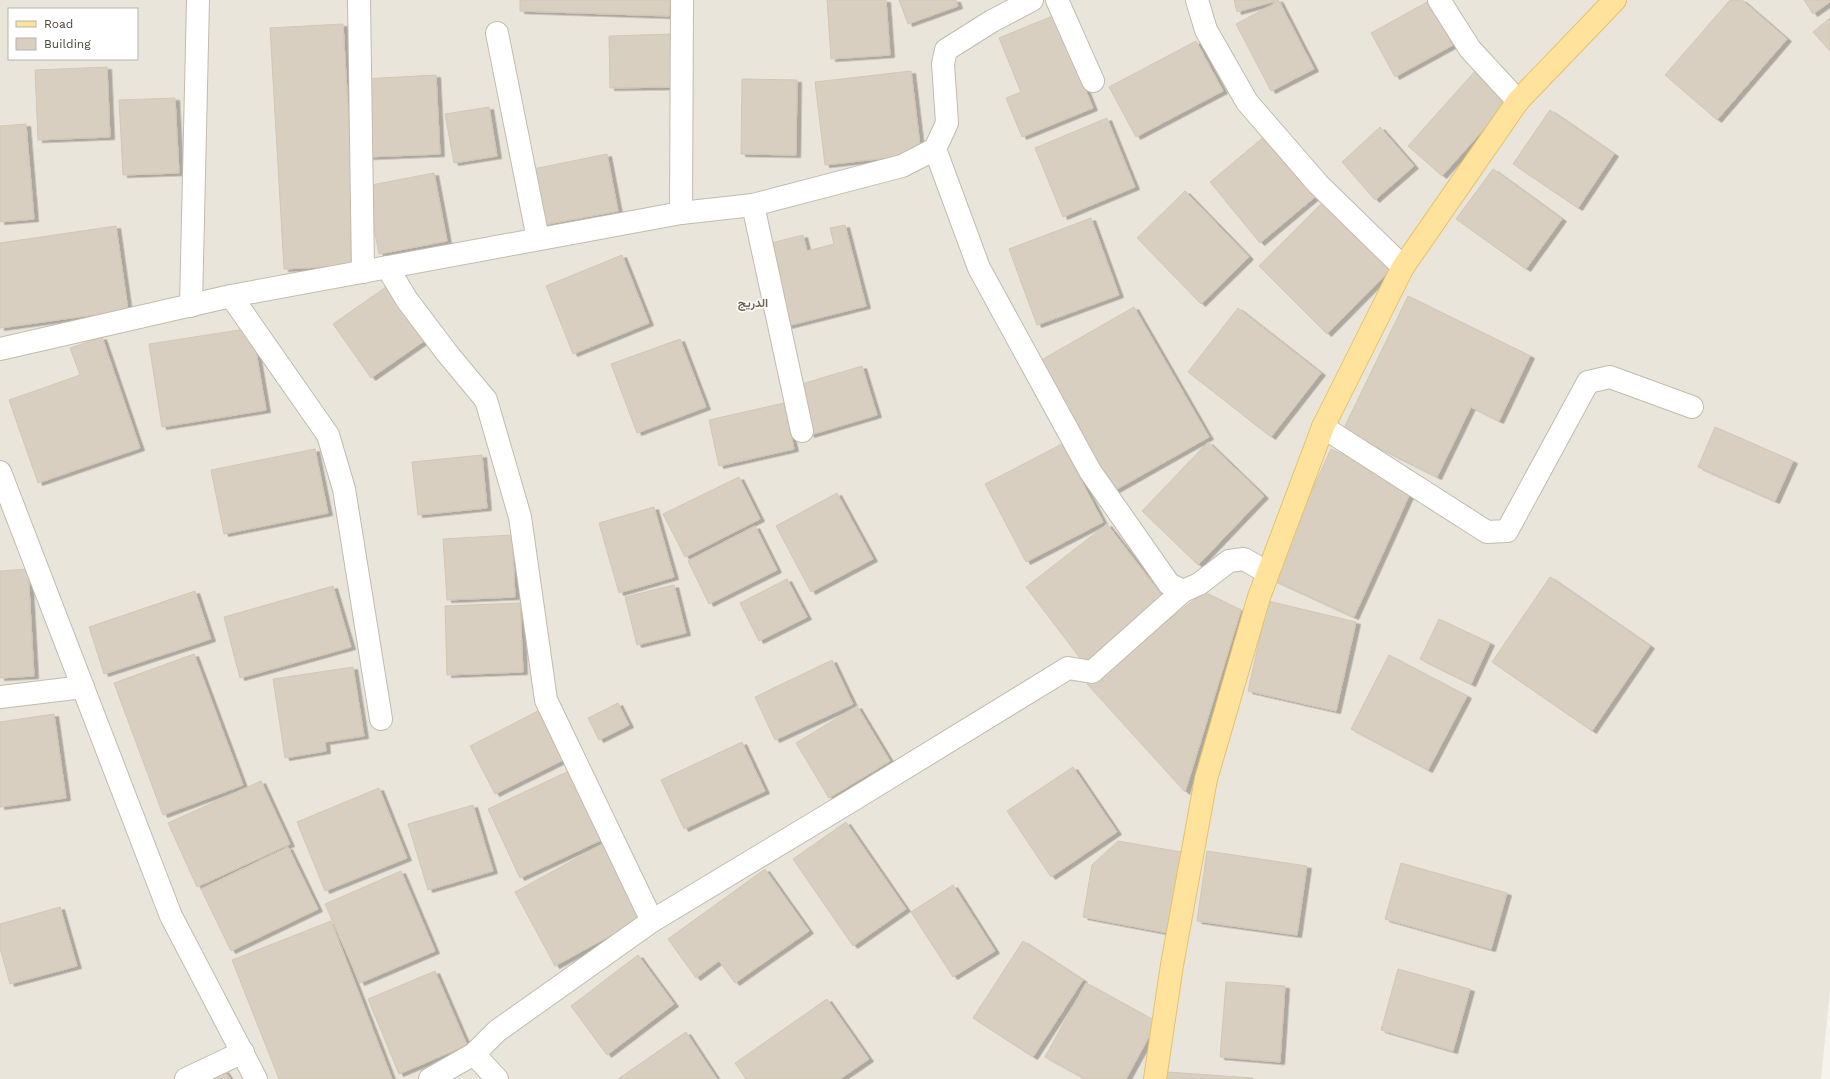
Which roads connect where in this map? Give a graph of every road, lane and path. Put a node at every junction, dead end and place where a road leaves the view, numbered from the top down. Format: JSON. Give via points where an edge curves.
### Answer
{"nodes":[{"id":1,"x":198,"y":0,"type":"edge"},
{"id":2,"x":359,"y":0,"type":"edge"},
{"id":3,"x":682,"y":0,"type":"edge"},
{"id":4,"x":1032,"y":0,"type":"edge"},
{"id":5,"x":1057,"y":0,"type":"edge"},
{"id":6,"x":1197,"y":0,"type":"edge"},
{"id":7,"x":1439,"y":0,"type":"edge"},
{"id":8,"x":1615,"y":0,"type":"edge"},
{"id":9,"x":497,"y":33,"type":"dead end"},
{"id":10,"x":1093,"y":81,"type":"dead end"},
{"id":11,"x":1518,"y":101,"type":"junction"},
{"id":12,"x":935,"y":149,"type":"junction"},
{"id":13,"x":753,"y":205,"type":"junction"},
{"id":14,"x":681,"y":213,"type":"junction"},
{"id":15,"x":538,"y":239,"type":"junction"},
{"id":16,"x":387,"y":267,"type":"junction"},
{"id":17,"x":1403,"y":267,"type":"junction"},
{"id":18,"x":363,"y":272,"type":"junction"},
{"id":19,"x":231,"y":296,"type":"junction"},
{"id":20,"x":191,"y":306,"type":"junction"},
{"id":21,"x":0,"y":349,"type":"edge"},
{"id":22,"x":1692,"y":407,"type":"dead end"},
{"id":23,"x":1323,"y":427,"type":"junction"},
{"id":24,"x":802,"y":431,"type":"dead end"},
{"id":25,"x":0,"y":472,"type":"edge"},
{"id":26,"x":1268,"y":573,"type":"junction"},
{"id":27,"x":1183,"y":591,"type":"junction"},
{"id":28,"x":83,"y":687,"type":"junction"},
{"id":29,"x":0,"y":697,"type":"edge"},
{"id":30,"x":381,"y":719,"type":"dead end"},
{"id":31,"x":652,"y":921,"type":"junction"},
{"id":32,"x":243,"y":1052,"type":"junction"},
{"id":33,"x":474,"y":1054,"type":"junction"},
{"id":34,"x":186,"y":1079,"type":"edge"},
{"id":35,"x":256,"y":1079,"type":"edge"},
{"id":36,"x":430,"y":1079,"type":"edge"},
{"id":37,"x":497,"y":1079,"type":"edge"},
{"id":38,"x":1155,"y":1079,"type":"edge"}],
"edges":[{"from":1,"to":20,"type":"street"},
{"from":2,"to":18,"type":"street"},
{"from":3,"to":14,"type":"street"},
{"from":4,"to":12,"type":"street","via":[[946,50],[943,64],[947,123]]},
{"from":5,"to":10,"type":"street"},
{"from":6,"to":17,"type":"street","via":[[1206,30],[1247,102],[1318,184]]},
{"from":7,"to":11,"type":"street","via":[[1470,49]]},
{"from":8,"to":11,"type":"main road"},
{"from":9,"to":15,"type":"street"},
{"from":11,"to":17,"type":"main road"},
{"from":12,"to":13,"type":"street","via":[[902,166]]},
{"from":12,"to":27,"type":"street","via":[[979,268],[1090,471],[1169,584]]},
{"from":13,"to":14,"type":"street"},
{"from":13,"to":24,"type":"street"},
{"from":14,"to":15,"type":"street"},
{"from":15,"to":16,"type":"street"},
{"from":16,"to":18,"type":"street"},
{"from":16,"to":31,"type":"street","via":[[447,353],[486,400],[520,517],[546,700]]},
{"from":17,"to":23,"type":"main road"},
{"from":18,"to":19,"type":"street"},
{"from":19,"to":20,"type":"street"},
{"from":19,"to":30,"type":"street","via":[[328,435],[344,489]]},
{"from":20,"to":21,"type":"street"},
{"from":22,"to":23,"type":"street","via":[[1610,377],[1588,382],[1507,531],[1487,532]]},
{"from":23,"to":26,"type":"main road"},
{"from":25,"to":28,"type":"street"},
{"from":26,"to":27,"type":"street","via":[[1244,559],[1229,560],[1199,584]]},
{"from":26,"to":38,"type":"main road","via":[[1206,779],[1172,965]]},
{"from":27,"to":31,"type":"street","via":[[1092,672],[1068,668]]},
{"from":28,"to":29,"type":"street"},
{"from":28,"to":32,"type":"street","via":[[172,916]]},
{"from":31,"to":33,"type":"street","via":[[497,1031]]},
{"from":32,"to":34,"type":"street"},
{"from":32,"to":35,"type":"street"},
{"from":33,"to":36,"type":"street"},
{"from":33,"to":37,"type":"street"}]}
